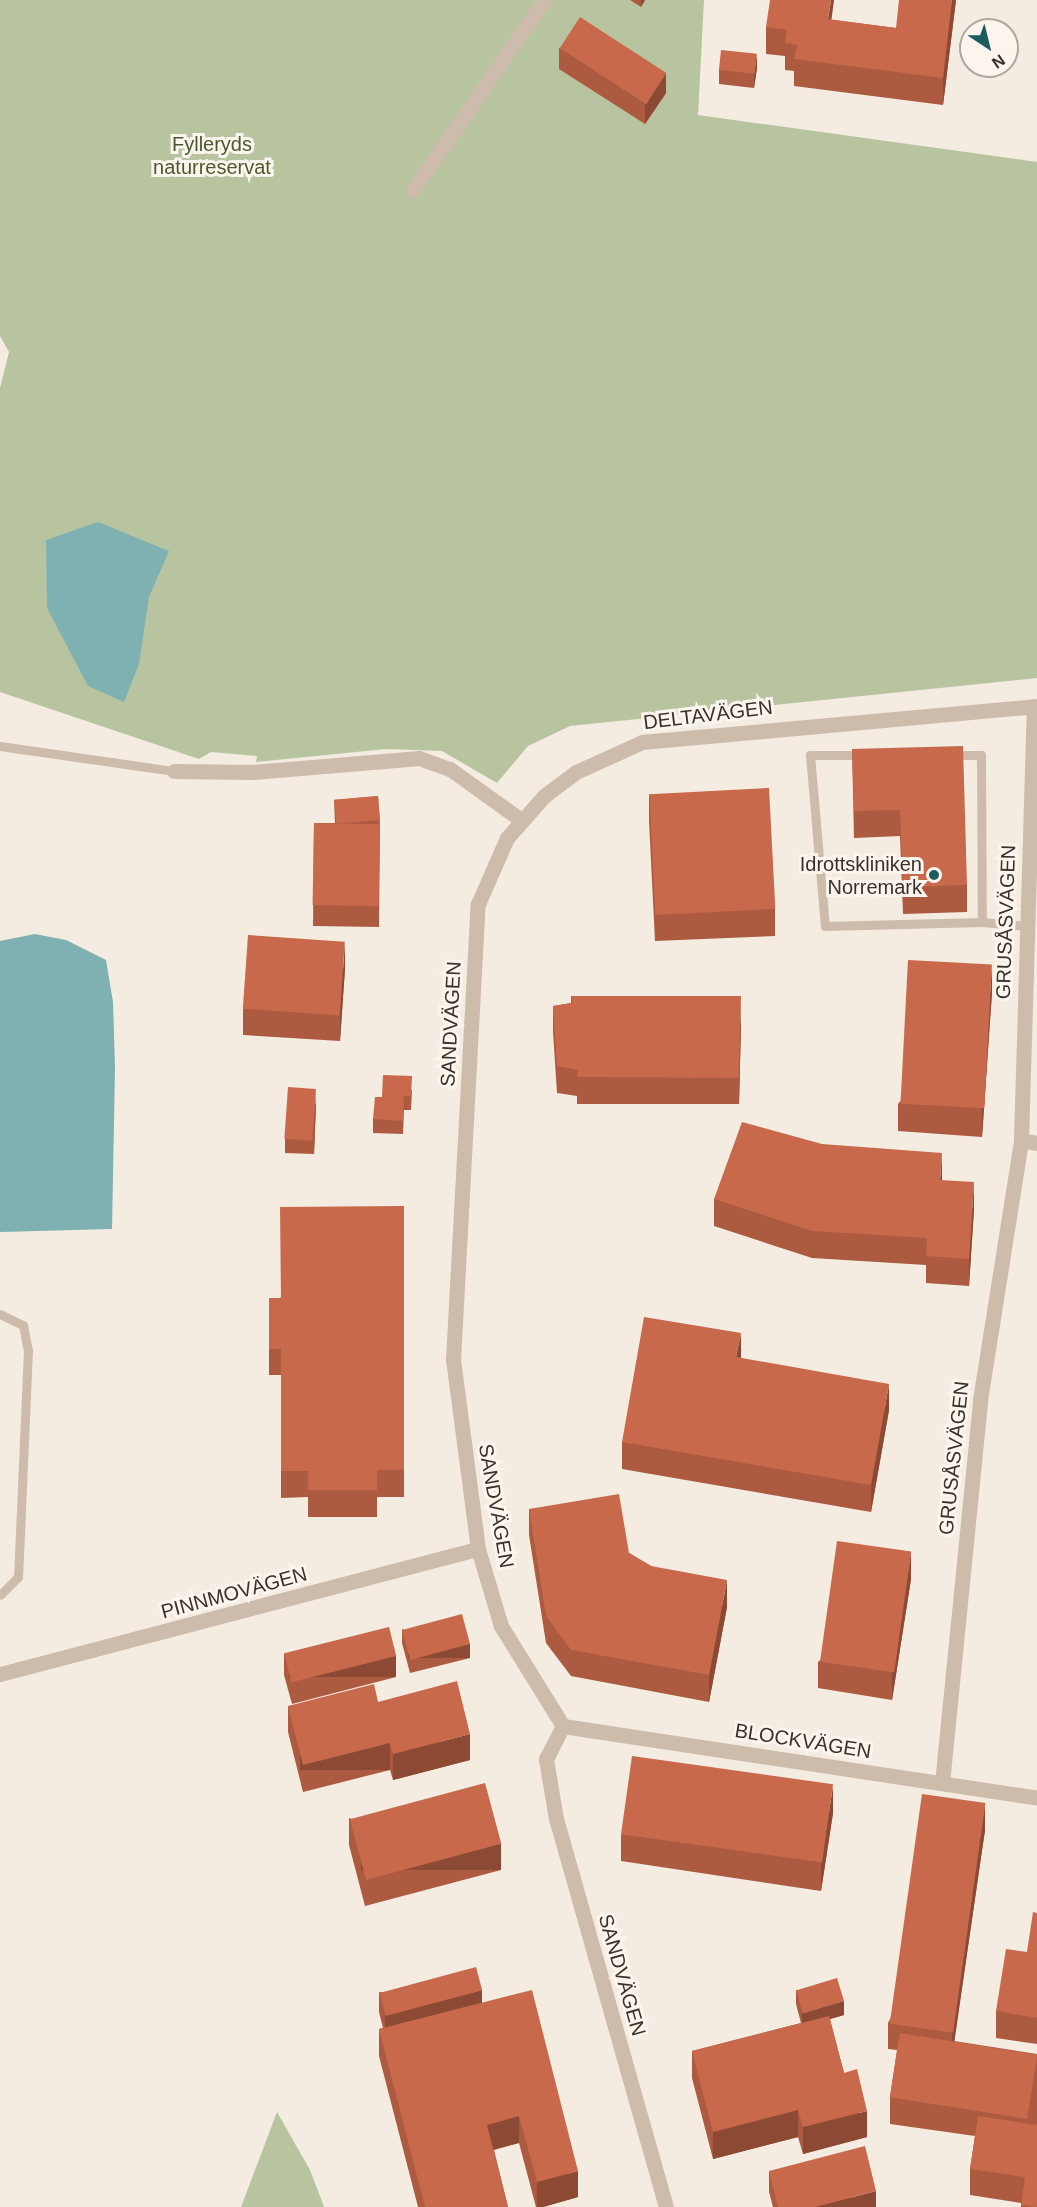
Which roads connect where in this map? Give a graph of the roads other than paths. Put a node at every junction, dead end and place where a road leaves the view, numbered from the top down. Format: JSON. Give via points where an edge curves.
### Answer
{"nodes":[{"id":1,"x":544,"y":0,"type":"edge"},
{"id":2,"x":412,"y":190,"type":"dead end"},
{"id":3,"x":1035,"y":706,"type":"edge"},
{"id":4,"x":0,"y":746,"type":"edge"},
{"id":5,"x":879,"y":755,"type":"edge"},
{"id":6,"x":936,"y":755,"type":"edge"},
{"id":7,"x":174,"y":771,"type":"joint"},
{"id":8,"x":521,"y":820,"type":"junction"},
{"id":9,"x":982,"y":921,"type":"junction"},
{"id":10,"x":1027,"y":926,"type":"junction"},
{"id":11,"x":1021,"y":1140,"type":"junction"},
{"id":12,"x":1037,"y":1143,"type":"edge"},
{"id":13,"x":0,"y":1314,"type":"edge"},
{"id":14,"x":478,"y":1549,"type":"junction"},
{"id":15,"x":0,"y":1595,"type":"edge"},
{"id":16,"x":0,"y":1674,"type":"edge"},
{"id":17,"x":563,"y":1726,"type":"junction"},
{"id":18,"x":942,"y":1784,"type":"junction"},
{"id":19,"x":1037,"y":1797,"type":"edge"},
{"id":20,"x":666,"y":2207,"type":"edge"}],
"edges":[{"from":1,"to":2,"type":"street"},
{"from":3,"to":8,"type":"street","name":"DELTAVÄGEN","via":[[642,742],[576,772]]},
{"from":3,"to":10,"type":"street","name":"GRUSÅSVÄGEN"},
{"from":4,"to":7,"type":"lane"},
{"from":5,"to":9,"type":"lane","via":[[810,754],[825,926]]},
{"from":6,"to":9,"type":"lane","via":[[981,754]]},
{"from":7,"to":8,"type":"street","via":[[252,772],[419,758],[450,769]]},
{"from":8,"to":14,"type":"street","name":"SANDVÄGEN","via":[[507,838],[478,904],[453,1360]]},
{"from":9,"to":10,"type":"lane"},
{"from":10,"to":11,"type":"street","name":"GRUSÅSVÄGEN"},
{"from":11,"to":12,"type":"street"},
{"from":11,"to":18,"type":"street","name":"GRUSÅSVÄGEN","via":[[980,1400]]},
{"from":13,"to":15,"type":"lane","via":[[23,1325],[28,1350],[18,1577]]},
{"from":14,"to":16,"type":"street","name":"PINNMOVÄGEN"},
{"from":14,"to":17,"type":"street","name":"SANDVÄGEN","via":[[501,1626]]},
{"from":17,"to":18,"type":"street","name":"BLOCKVÄGEN"},
{"from":17,"to":20,"type":"street","name":"SANDVÄGEN","via":[[546,1759],[556,1819]]},
{"from":18,"to":19,"type":"street","name":"BLOCKVÄGEN"}]}
